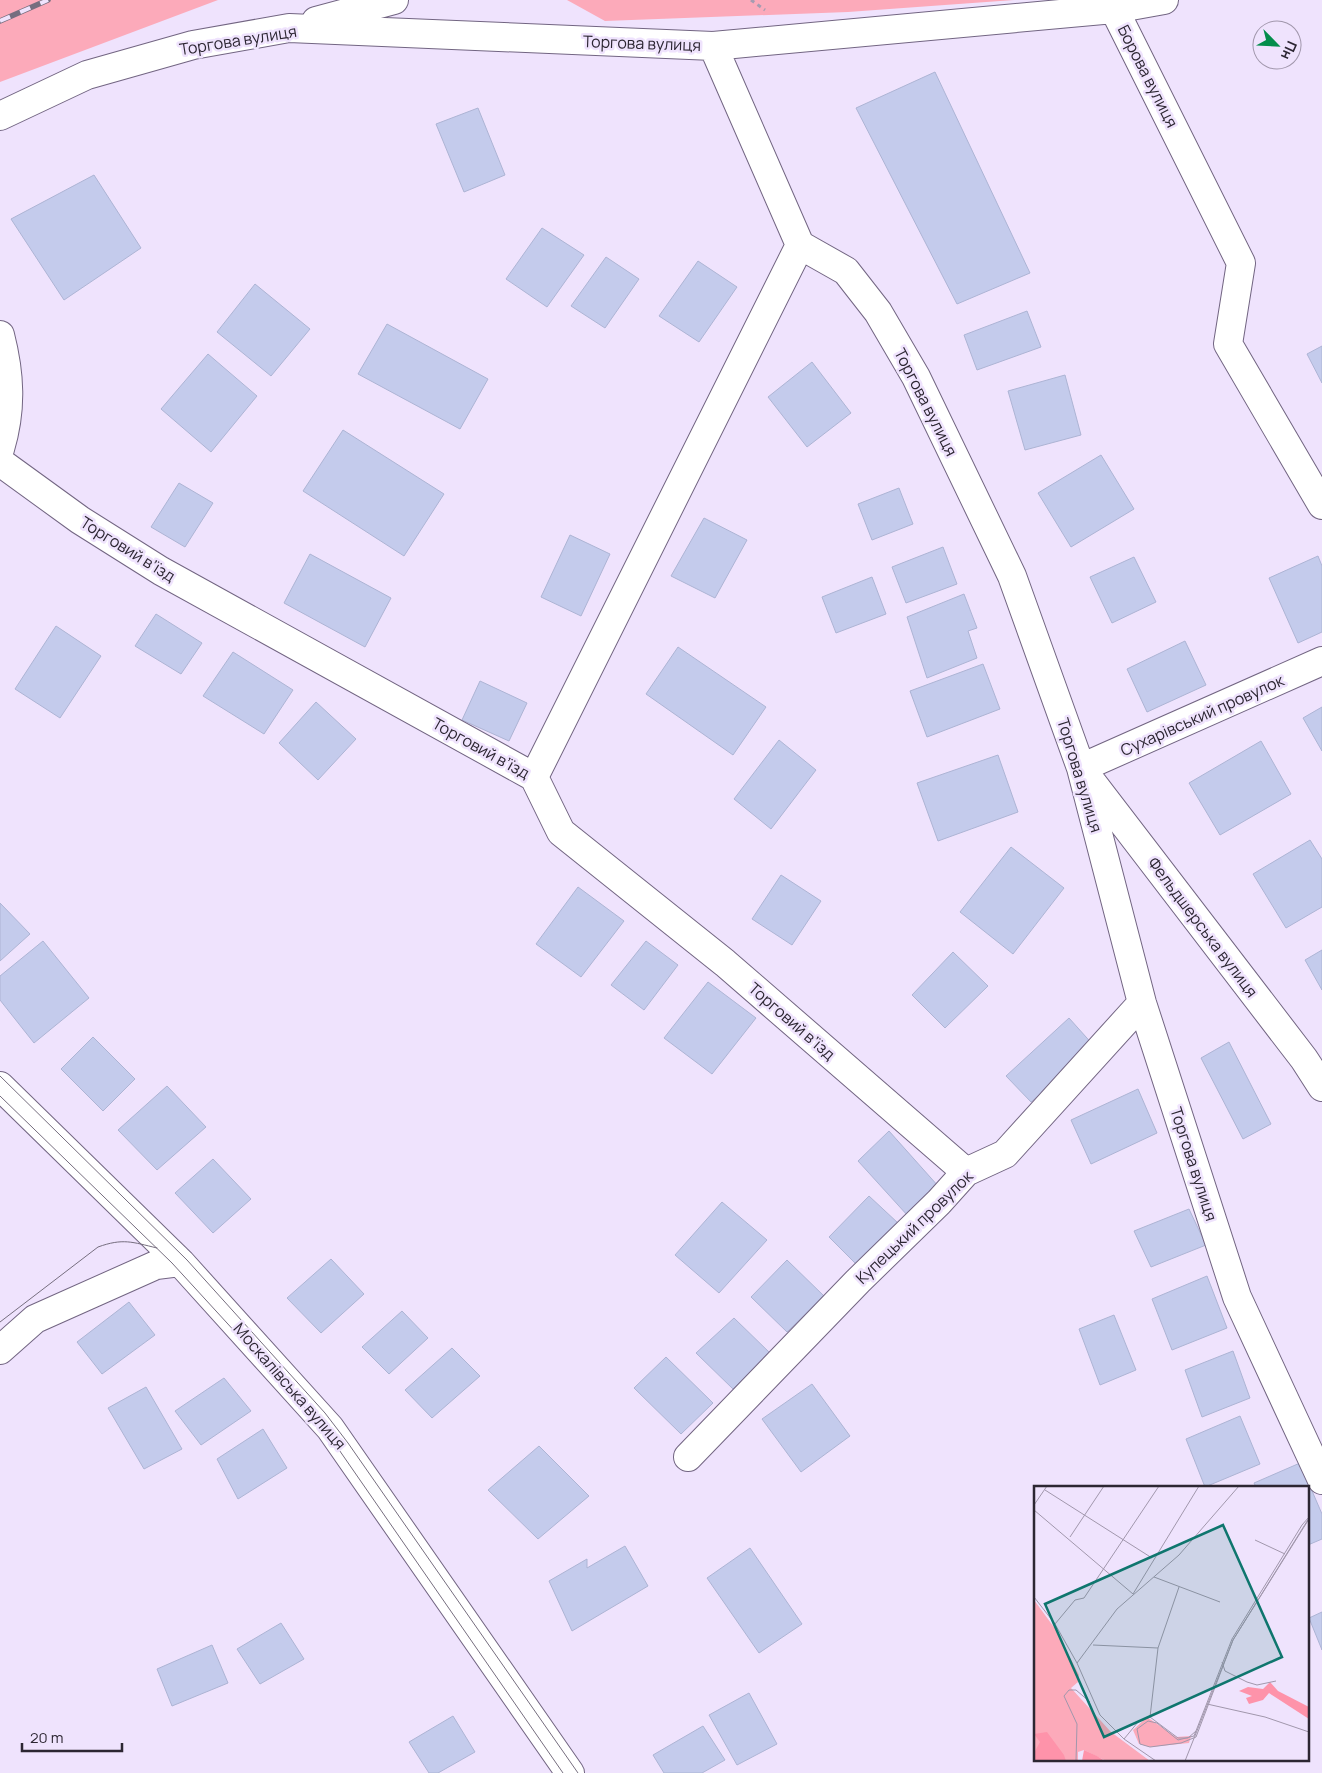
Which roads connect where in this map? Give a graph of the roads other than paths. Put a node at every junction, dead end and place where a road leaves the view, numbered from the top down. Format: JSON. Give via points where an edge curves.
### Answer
{"nodes":[{"id":1,"x":394,"y":0,"type":"edge"},
{"id":2,"x":1164,"y":0,"type":"edge"},
{"id":3,"x":1114,"y":9,"type":"junction"},
{"id":4,"x":289,"y":28,"type":"junction"},
{"id":5,"x":713,"y":46,"type":"junction"},
{"id":6,"x":0,"y":116,"type":"edge"},
{"id":7,"x":800,"y":245,"type":"junction"},
{"id":8,"x":0,"y":335,"type":"edge"},
{"id":9,"x":0,"y":448,"type":"edge"},
{"id":10,"x":0,"y":462,"type":"edge"},
{"id":11,"x":1322,"y":505,"type":"edge"},
{"id":12,"x":1322,"y":661,"type":"edge"},
{"id":13,"x":1081,"y":768,"type":"junction"},
{"id":14,"x":534,"y":777,"type":"junction"},
{"id":15,"x":1142,"y":1002,"type":"junction"},
{"id":16,"x":1313,"y":1053,"type":"edge"},
{"id":17,"x":0,"y":1086,"type":"edge"},
{"id":18,"x":1322,"y":1087,"type":"edge"},
{"id":19,"x":966,"y":1172,"type":"junction"},
{"id":20,"x":176,"y":1258,"type":"junction"},
{"id":21,"x":0,"y":1350,"type":"edge"},
{"id":22,"x":688,"y":1457,"type":"dead end"},
{"id":23,"x":1322,"y":1480,"type":"edge"},
{"id":24,"x":570,"y":1773,"type":"edge"}],
"edges":[{"from":1,"to":4,"type":"street"},
{"from":2,"to":3,"type":"street"},
{"from":3,"to":5,"type":"street","name":"Борова вулиця"},
{"from":3,"to":11,"type":"street","name":"Борова вулиця","via":[[1242,264],[1228,344]]},
{"from":4,"to":5,"type":"street","name":"Торгова вулиця"},
{"from":4,"to":6,"type":"street","name":"Торгова вулиця","via":[[193,45],[87,75]]},
{"from":5,"to":7,"type":"street","name":"Торгова вулиця"},
{"from":7,"to":13,"type":"street","name":"Торгова вулиця","via":[[846,271],[878,312],[916,377],[1012,576]]},
{"from":7,"to":14,"type":"street"},
{"from":8,"to":9,"type":"street","via":[[9,393],[7,427]]},
{"from":10,"to":14,"type":"street","name":"Торговий в’їзд","via":[[80,520],[161,571]]},
{"from":12,"to":13,"type":"street","name":"Сухарівський провулок"},
{"from":13,"to":15,"type":"street","name":"Торгова вулиця"},
{"from":13,"to":16,"type":"street","name":"Фельдшерська вулиця"},
{"from":14,"to":19,"type":"street","name":"Торговий в’їзд","via":[[561,832],[725,964]]},
{"from":15,"to":19,"type":"street","name":"Купецький провулок","via":[[1004,1154]]},
{"from":15,"to":23,"type":"street","name":"Торгова вулиця","via":[[1236,1297]]},
{"from":16,"to":18,"type":"street","name":"Фельдшерська вулиця"},
{"from":17,"to":20,"type":"street","name":"Москалівська вулиця"},
{"from":19,"to":22,"type":"street","name":"Купецький провулок"},
{"from":20,"to":21,"type":"street","via":[[172,1263],[156,1264],[35,1319]]},
{"from":20,"to":24,"type":"street","name":"Москалівська вулиця","via":[[330,1428]]}]}
